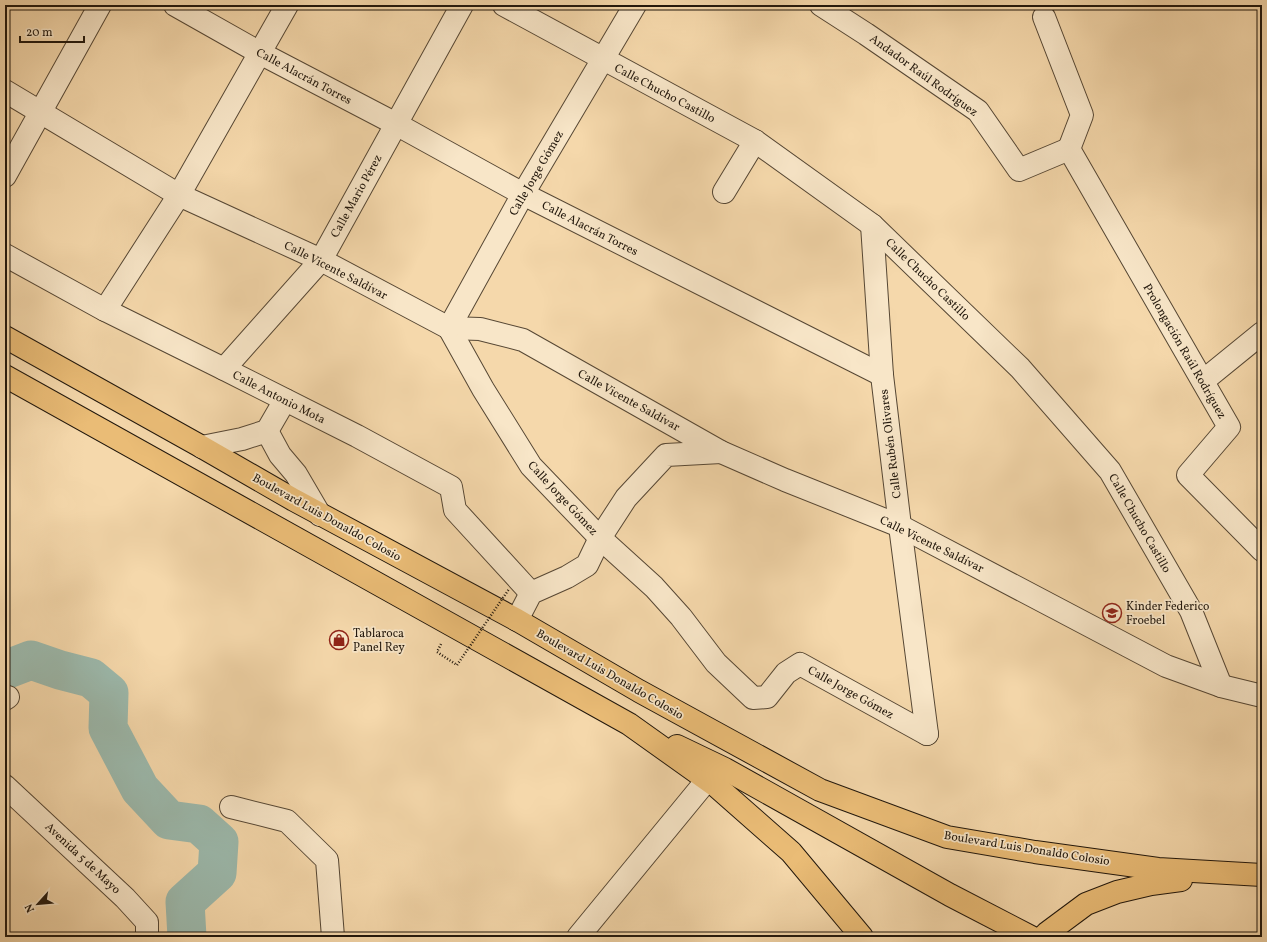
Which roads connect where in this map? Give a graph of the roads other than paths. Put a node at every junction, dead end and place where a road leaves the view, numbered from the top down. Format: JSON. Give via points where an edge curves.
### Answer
{"nodes":[{"id":1,"x":100,"y":5,"type":"edge"},
{"id":2,"x":175,"y":5,"type":"edge"},
{"id":3,"x":287,"y":5,"type":"edge"},
{"id":4,"x":462,"y":5,"type":"edge"},
{"id":5,"x":504,"y":5,"type":"edge"},
{"id":6,"x":635,"y":5,"type":"edge"},
{"id":7,"x":821,"y":5,"type":"edge"},
{"id":8,"x":1044,"y":17,"type":"dead end"},
{"id":9,"x":260,"y":53,"type":"junction"},
{"id":10,"x":604,"y":60,"type":"junction"},
{"id":11,"x":5,"y":91,"type":"edge"},
{"id":12,"x":41,"y":112,"type":"junction"},
{"id":13,"x":396,"y":124,"type":"junction"},
{"id":14,"x":754,"y":141,"type":"junction"},
{"id":15,"x":1069,"y":149,"type":"junction"},
{"id":16,"x":5,"y":176,"type":"edge"},
{"id":17,"x":724,"y":192,"type":"dead end"},
{"id":18,"x":523,"y":194,"type":"junction"},
{"id":19,"x":179,"y":195,"type":"junction"},
{"id":20,"x":872,"y":225,"type":"junction"},
{"id":21,"x":5,"y":255,"type":"edge"},
{"id":22,"x":321,"y":260,"type":"junction"},
{"id":23,"x":105,"y":310,"type":"junction"},
{"id":24,"x":449,"y":328,"type":"junction"},
{"id":25,"x":1262,"y":333,"type":"edge"},
{"id":26,"x":5,"y":337,"type":"edge"},
{"id":27,"x":224,"y":369,"type":"junction"},
{"id":28,"x":882,"y":375,"type":"junction"},
{"id":29,"x":5,"y":376,"type":"edge"},
{"id":30,"x":1203,"y":381,"type":"junction"},
{"id":31,"x":285,"y":400,"type":"junction"},
{"id":32,"x":267,"y":431,"type":"junction"},
{"id":33,"x":202,"y":447,"type":"junction"},
{"id":34,"x":720,"y":452,"type":"junction"},
{"id":35,"x":320,"y":515,"type":"junction"},
{"id":36,"x":900,"y":526,"type":"junction"},
{"id":37,"x":600,"y":538,"type":"junction"},
{"id":38,"x":1262,"y":550,"type":"edge"},
{"id":39,"x":532,"y":593,"type":"junction"},
{"id":40,"x":517,"y":620,"type":"junction"},
{"id":41,"x":1221,"y":686,"type":"junction"},
{"id":42,"x":1262,"y":696,"type":"edge"},
{"id":43,"x":629,"y":724,"type":"junction"},
{"id":44,"x":927,"y":734,"type":"joint"},
{"id":45,"x":706,"y":780,"type":"junction"},
{"id":46,"x":5,"y":786,"type":"edge"},
{"id":47,"x":231,"y":807,"type":"dead end"},
{"id":48,"x":1228,"y":873,"type":"junction"},
{"id":49,"x":1262,"y":875,"type":"edge"},
{"id":50,"x":147,"y":937,"type":"edge"},
{"id":51,"x":334,"y":937,"type":"edge"},
{"id":52,"x":578,"y":937,"type":"edge"},
{"id":53,"x":862,"y":937,"type":"edge"},
{"id":54,"x":1031,"y":937,"type":"edge"},
{"id":55,"x":1043,"y":937,"type":"edge"}],
"edges":[{"from":1,"to":12,"type":"street"},
{"from":2,"to":9,"type":"street","name":"Calle Alacrán Torres"},
{"from":3,"to":9,"type":"street"},
{"from":4,"to":13,"type":"street","name":"Calle Mario Pérez"},
{"from":5,"to":10,"type":"street","name":"Calle Chucho Castillo"},
{"from":6,"to":10,"type":"street","name":"Calle Jorge Gómez"},
{"from":7,"to":15,"type":"street","name":"Andador Raúl Rodríguez","via":[[978,111],[1019,170]]},
{"from":8,"to":15,"type":"street","via":[[1082,115]]},
{"from":9,"to":13,"type":"street","name":"Calle Alacrán Torres"},
{"from":9,"to":19,"type":"street"},
{"from":10,"to":14,"type":"street","name":"Calle Chucho Castillo"},
{"from":10,"to":18,"type":"street","name":"Calle Jorge Gómez"},
{"from":11,"to":12,"type":"street","name":"Calle Vicente Saldívar"},
{"from":12,"to":16,"type":"street"},
{"from":12,"to":19,"type":"street","name":"Calle Vicente Saldívar"},
{"from":13,"to":18,"type":"street","name":"Calle Alacrán Torres"},
{"from":13,"to":22,"type":"street","name":"Calle Mario Pérez"},
{"from":14,"to":17,"type":"street"},
{"from":14,"to":20,"type":"street","name":"Calle Chucho Castillo"},
{"from":15,"to":30,"type":"street","name":"Prolongación Raúl Rodríguez"},
{"from":18,"to":24,"type":"street","name":"Calle Jorge Gómez"},
{"from":18,"to":28,"type":"street","name":"Calle Alacrán Torres"},
{"from":19,"to":22,"type":"street","name":"Calle Vicente Saldívar"},
{"from":19,"to":23,"type":"street"},
{"from":20,"to":28,"type":"street","name":"Calle Rubén Olivares"},
{"from":20,"to":41,"type":"street","name":"Calle Chucho Castillo","via":[[1020,368],[1110,471],[1191,610]]},
{"from":21,"to":23,"type":"street","name":"Calle Antonio Mota"},
{"from":22,"to":24,"type":"street","name":"Calle Vicente Saldívar"},
{"from":22,"to":27,"type":"street","name":"Calle Mario Pérez"},
{"from":23,"to":27,"type":"street","name":"Calle Antonio Mota"},
{"from":24,"to":34,"type":"street","name":"Calle Vicente Saldívar","via":[[480,329],[523,340]]},
{"from":24,"to":37,"type":"street","name":"Calle Jorge Gómez","via":[[483,390],[531,466]]},
{"from":25,"to":30,"type":"street"},
{"from":26,"to":33,"type":"highway","name":"Boulevard Luis Donaldo Colosio"},
{"from":27,"to":31,"type":"street","name":"Calle Antonio Mota"},
{"from":28,"to":36,"type":"street","name":"Calle Rubén Olivares"},
{"from":29,"to":43,"type":"highway"},
{"from":30,"to":38,"type":"street","name":"Prolongación Raúl Rodríguez","via":[[1229,427],[1188,475]]},
{"from":31,"to":32,"type":"street"},
{"from":31,"to":39,"type":"street","name":"Calle Antonio Mota","via":[[451,487],[454,510]]},
{"from":32,"to":33,"type":"street"},
{"from":32,"to":35,"type":"street"},
{"from":33,"to":35,"type":"highway","name":"Boulevard Luis Donaldo Colosio"},
{"from":34,"to":36,"type":"street","name":"Calle Vicente Saldívar"},
{"from":34,"to":37,"type":"street","via":[[666,455],[626,498]]},
{"from":35,"to":40,"type":"highway","name":"Boulevard Luis Donaldo Colosio"},
{"from":36,"to":41,"type":"street","name":"Calle Vicente Saldívar","via":[[1166,666]]},
{"from":36,"to":44,"type":"street","name":"Calle Rubén Olivares"},
{"from":37,"to":39,"type":"street","via":[[587,564],[567,577]]},
{"from":37,"to":44,"type":"street","name":"Calle Jorge Gómez","via":[[654,587],[716,663],[753,698],[767,698],[786,673],[800,664]]},
{"from":39,"to":40,"type":"street"},
{"from":40,"to":48,"type":"highway","name":"Boulevard Luis Donaldo Colosio","via":[[639,691],[820,790],[947,837],[1158,869]]},
{"from":41,"to":42,"type":"street","name":"Calle Vicente Saldívar"},
{"from":43,"to":45,"type":"highway"},
{"from":43,"to":54,"type":"highway","via":[[725,769],[950,895]]},
{"from":45,"to":52,"type":"street"},
{"from":45,"to":53,"type":"highway","via":[[791,852]]},
{"from":46,"to":50,"type":"street","name":"Avenida 5 de Mayo","via":[[125,898],[147,922]]},
{"from":47,"to":51,"type":"street","via":[[287,821],[327,860]]},
{"from":48,"to":49,"type":"highway","name":"Boulevard Luis Donaldo Colosio"},
{"from":48,"to":55,"type":"highway","via":[[1151,884],[1117,892],[1086,904]]}]}
